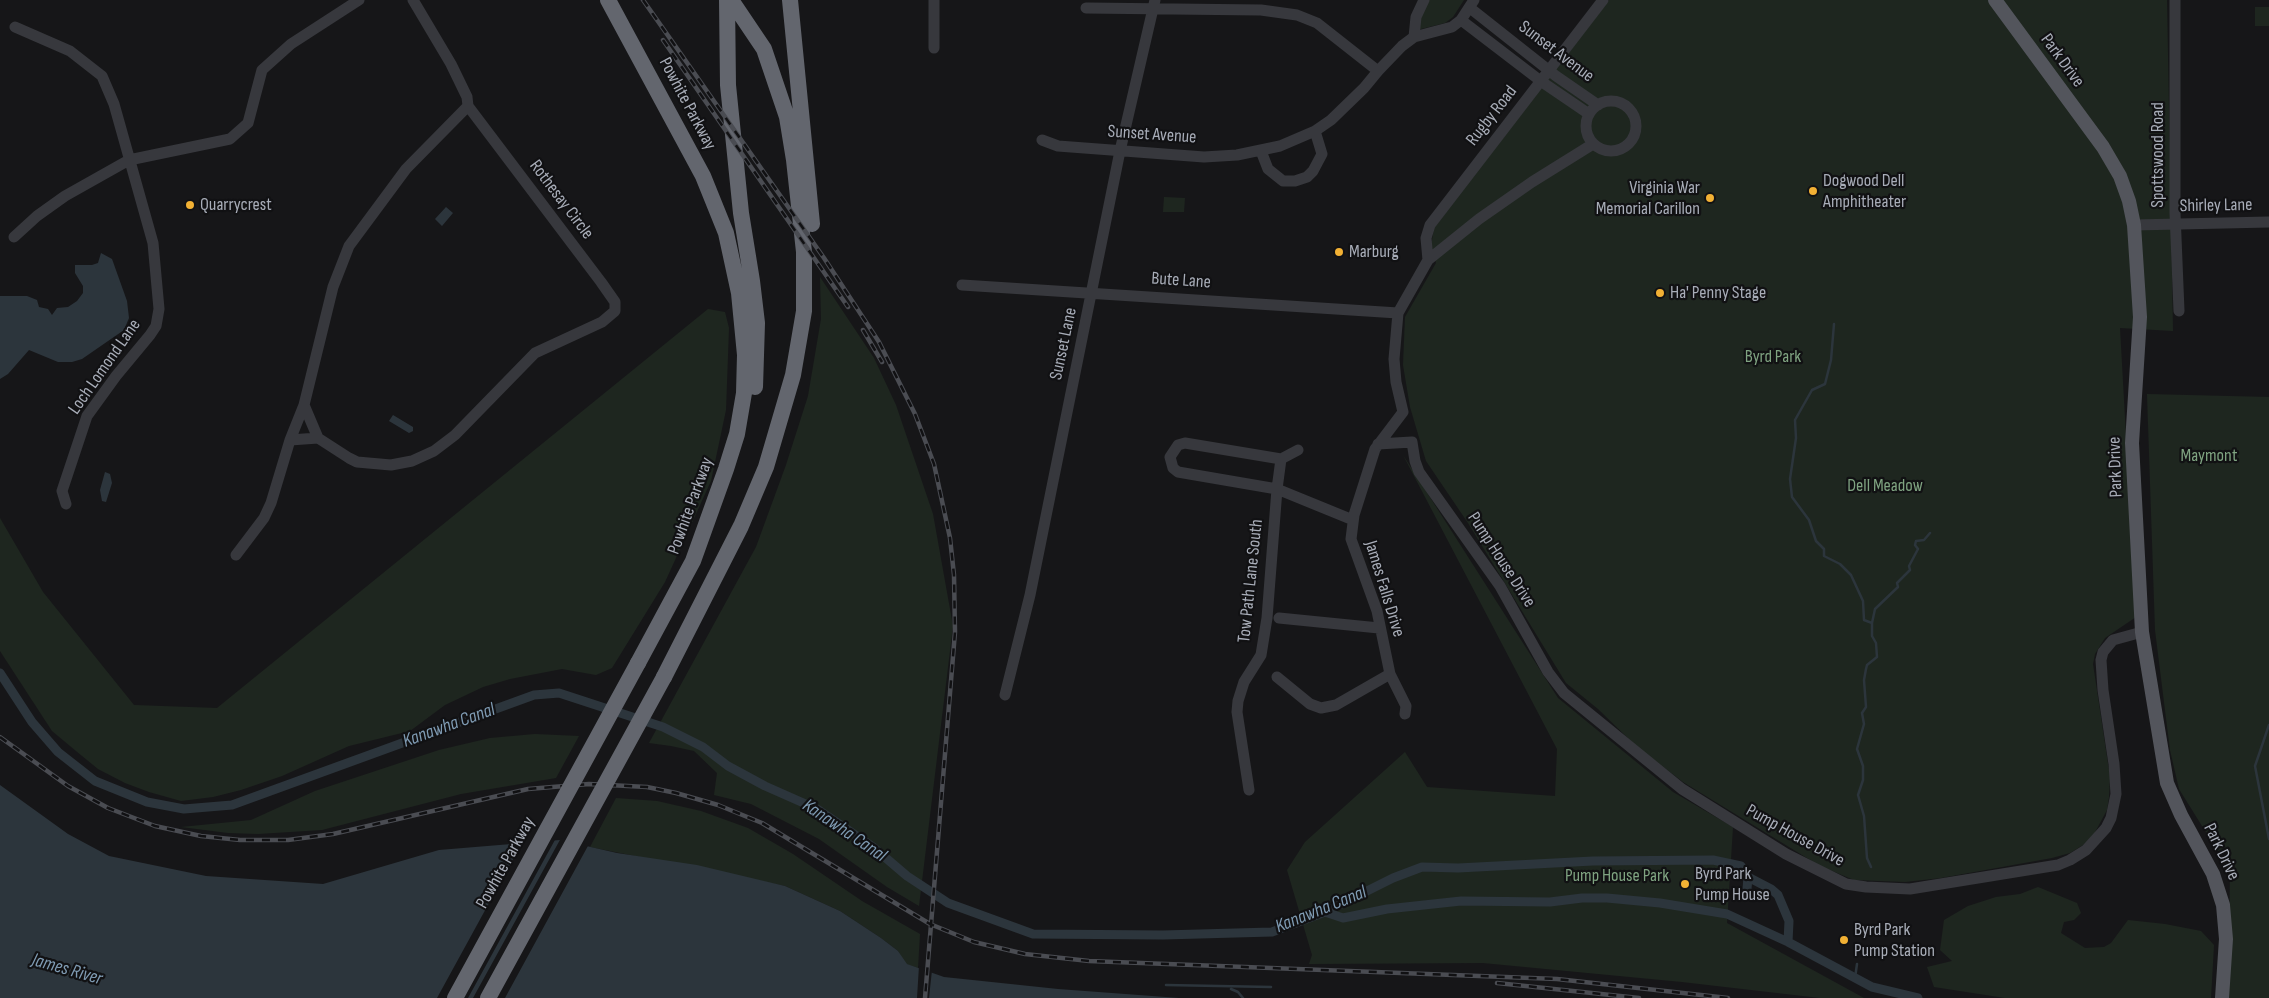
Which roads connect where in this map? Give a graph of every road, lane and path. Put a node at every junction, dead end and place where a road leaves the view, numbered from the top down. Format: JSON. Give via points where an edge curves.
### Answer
{"nodes":[{"id":1,"x":358,"y":0,"type":"edge"},
{"id":2,"x":413,"y":0,"type":"edge"},
{"id":3,"x":608,"y":0,"type":"edge"},
{"id":4,"x":727,"y":0,"type":"edge"},
{"id":5,"x":731,"y":0,"type":"edge"},
{"id":6,"x":790,"y":0,"type":"edge"},
{"id":7,"x":934,"y":0,"type":"edge"},
{"id":8,"x":1424,"y":0,"type":"edge"},
{"id":9,"x":1603,"y":0,"type":"edge"},
{"id":10,"x":1995,"y":0,"type":"edge"},
{"id":11,"x":2175,"y":0,"type":"edge"},
{"id":12,"x":1154,"y":4,"type":"edge"},
{"id":13,"x":1472,"y":4,"type":"edge"},
{"id":14,"x":1086,"y":8,"type":"dead end"},
{"id":15,"x":1461,"y":20,"type":"junction"},
{"id":16,"x":15,"y":27,"type":"dead end"},
{"id":17,"x":1414,"y":37,"type":"junction"},
{"id":18,"x":934,"y":48,"type":"dead end"},
{"id":19,"x":1378,"y":70,"type":"junction"},
{"id":20,"x":1549,"y":71,"type":"junction"},
{"id":21,"x":1542,"y":82,"type":"junction"},
{"id":22,"x":1598,"y":105,"type":"junction"},
{"id":23,"x":468,"y":106,"type":"junction"},
{"id":24,"x":1589,"y":114,"type":"junction"},
{"id":25,"x":1316,"y":131,"type":"junction"},
{"id":26,"x":1042,"y":140,"type":"dead end"},
{"id":27,"x":1593,"y":144,"type":"junction"},
{"id":28,"x":1120,"y":151,"type":"junction"},
{"id":29,"x":1261,"y":151,"type":"junction"},
{"id":30,"x":129,"y":160,"type":"junction"},
{"id":31,"x":2269,"y":222,"type":"edge"},
{"id":32,"x":2176,"y":224,"type":"junction"},
{"id":33,"x":2134,"y":225,"type":"junction"},
{"id":34,"x":14,"y":237,"type":"dead end"},
{"id":35,"x":1428,"y":260,"type":"junction"},
{"id":36,"x":962,"y":285,"type":"dead end"},
{"id":37,"x":1092,"y":293,"type":"junction"},
{"id":38,"x":804,"y":311,"type":"junction"},
{"id":39,"x":2179,"y":311,"type":"dead end"},
{"id":40,"x":1398,"y":313,"type":"junction"},
{"id":41,"x":304,"y":405,"type":"junction"},
{"id":42,"x":318,"y":438,"type":"junction"},
{"id":43,"x":290,"y":440,"type":"junction"},
{"id":44,"x":1378,"y":444,"type":"junction"},
{"id":45,"x":1298,"y":450,"type":"dead end"},
{"id":46,"x":1281,"y":459,"type":"junction"},
{"id":47,"x":1277,"y":489,"type":"junction"},
{"id":48,"x":66,"y":504,"type":"dead end"},
{"id":49,"x":1353,"y":520,"type":"junction"},
{"id":50,"x":236,"y":555,"type":"dead end"},
{"id":51,"x":693,"y":562,"type":"junction"},
{"id":52,"x":1279,"y":618,"type":"dead end"},
{"id":53,"x":1379,"y":628,"type":"junction"},
{"id":54,"x":2142,"y":632,"type":"junction"},
{"id":55,"x":1390,"y":674,"type":"junction"},
{"id":56,"x":1277,"y":677,"type":"dead end"},
{"id":57,"x":1006,"y":695,"type":"dead end"},
{"id":58,"x":1405,"y":714,"type":"dead end"},
{"id":59,"x":1249,"y":790,"type":"dead end"},
{"id":60,"x":455,"y":998,"type":"edge"},
{"id":61,"x":488,"y":998,"type":"edge"},
{"id":62,"x":2222,"y":998,"type":"edge"}],
"edges":[{"from":1,"to":30,"type":"street","via":[[291,44],[262,70],[248,123],[230,139]]},
{"from":2,"to":23,"type":"street","name":"Rothesay Circle","via":[[451,64]]},
{"from":3,"to":51,"type":"highway","name":"Powhite Parkway","via":[[703,176],[726,233],[739,293],[745,355],[744,392],[737,434]]},
{"from":4,"to":51,"type":"highway","via":[[728,85],[741,213],[757,323],[757,358],[748,435],[739,467],[729,495]]},
{"from":5,"to":38,"type":"highway","via":[[764,49],[787,117],[804,252]]},
{"from":6,"to":38,"type":"highway","via":[[813,235]]},
{"from":7,"to":18,"type":"street"},
{"from":8,"to":17,"type":"street","via":[[1416,17]]},
{"from":9,"to":20,"type":"street","name":"Rugby Road"},
{"from":10,"to":33,"type":"main road","name":"Park Drive","via":[[2104,147],[2120,176]]},
{"from":11,"to":32,"type":"street","name":"Spottswood Road"},
{"from":12,"to":14,"type":"street"},
{"from":12,"to":19,"type":"street","via":[[1297,15],[1317,23]]},
{"from":12,"to":28,"type":"street","name":"Sunset Lane"},
{"from":13,"to":15,"type":"street","name":"Sunset Avenue"},
{"from":13,"to":20,"type":"street","name":"Sunset Avenue"},
{"from":15,"to":17,"type":"street","name":"Sunset Avenue","via":[[1444,30]]},
{"from":15,"to":21,"type":"street","name":"Sunset Avenue"},
{"from":16,"to":30,"type":"street","name":"Loch Lomond Lane","via":[[70,51],[102,76],[114,104]]},
{"from":17,"to":19,"type":"street","name":"Sunset Avenue"},
{"from":19,"to":25,"type":"street","name":"Sunset Avenue","via":[[1344,108]]},
{"from":20,"to":21,"type":"street","name":"Rugby Road"},
{"from":20,"to":22,"type":"street","name":"Sunset Avenue"},
{"from":21,"to":24,"type":"street","name":"Sunset Avenue"},
{"from":21,"to":35,"type":"street","name":"Rugby Road","via":[[1430,225],[1426,238]]},
{"from":22,"to":24,"type":"street"},
{"from":22,"to":27,"type":"street","via":[[1610,101],[1625,105],[1634,117],[1636,132],[1628,145],[1614,151],[1606,151]]},
{"from":23,"to":41,"type":"street","via":[[406,169],[349,246],[333,287]]},
{"from":23,"to":42,"type":"street","name":"Rothesay Circle","via":[[601,282],[615,302],[615,311],[602,322],[535,352],[455,435],[434,451],[412,461],[391,466],[357,462]]},
{"from":24,"to":27,"type":"street","via":[[1586,127]]},
{"from":25,"to":29,"type":"street","name":"Sunset Avenue"},
{"from":25,"to":29,"type":"street","via":[[1322,154],[1307,177],[1283,181],[1268,169]]},
{"from":26,"to":28,"type":"street","name":"Sunset Avenue","via":[[1058,146]]},
{"from":27,"to":35,"type":"street","via":[[1487,214]]},
{"from":28,"to":29,"type":"street","name":"Sunset Avenue","via":[[1204,157]]},
{"from":28,"to":37,"type":"street","name":"Sunset Lane"},
{"from":30,"to":34,"type":"street","via":[[65,196]]},
{"from":30,"to":48,"type":"street","name":"Loch Lomond Lane","via":[[153,243],[158,318],[150,335],[87,416],[62,491]]},
{"from":31,"to":32,"type":"street","name":"Shirley Lane"},
{"from":32,"to":33,"type":"street","name":"Shirley Lane"},
{"from":32,"to":39,"type":"street","name":"Spottswood Road"},
{"from":33,"to":54,"type":"main road","name":"Park Drive","via":[[2140,318],[2132,443]]},
{"from":35,"to":40,"type":"street"},
{"from":36,"to":37,"type":"street","name":"Bute Lane"},
{"from":37,"to":40,"type":"street","name":"Bute Lane"},
{"from":37,"to":57,"type":"street","name":"Sunset Lane","via":[[1030,595]]},
{"from":38,"to":61,"type":"highway","bridge":true,"via":[[793,375],[766,467],[741,526],[664,677]]},
{"from":40,"to":44,"type":"street","name":"James Falls Drive","via":[[1394,359],[1403,412]]},
{"from":41,"to":42,"type":"street"},
{"from":41,"to":43,"type":"street"},
{"from":42,"to":43,"type":"street"},
{"from":43,"to":50,"type":"street","via":[[264,518]]},
{"from":44,"to":49,"type":"street","name":"James Falls Drive"},
{"from":44,"to":54,"type":"street","name":"Pump House Drive","via":[[1412,442],[1420,472],[1500,586],[1548,672],[1564,693],[1682,789],[1786,854],[1846,884],[1910,889],[2058,864],[2086,850],[2106,828],[2116,794],[2103,690],[2103,652],[2113,640]]},
{"from":45,"to":46,"type":"street"},
{"from":46,"to":47,"type":"street","name":"Tow Path Lane South"},
{"from":46,"to":47,"type":"street","via":[[1185,443],[1178,445],[1170,457],[1173,468],[1178,472]]},
{"from":47,"to":49,"type":"street"},
{"from":47,"to":59,"type":"street","name":"Tow Path Lane South","via":[[1261,655],[1244,682],[1238,706]]},
{"from":49,"to":53,"type":"street","name":"James Falls Drive","via":[[1353,550],[1372,596]]},
{"from":51,"to":60,"type":"highway","name":"Powhite Parkway","bridge":true},
{"from":52,"to":53,"type":"street"},
{"from":53,"to":55,"type":"street","name":"James Falls Drive"},
{"from":54,"to":62,"type":"main road","name":"Park Drive","via":[[2167,783],[2213,874],[2223,905],[2226,940]]},
{"from":55,"to":56,"type":"street","via":[[1336,705],[1321,708],[1310,704]]},
{"from":55,"to":58,"type":"street","name":"James Falls Drive","via":[[1406,706]]}]}
